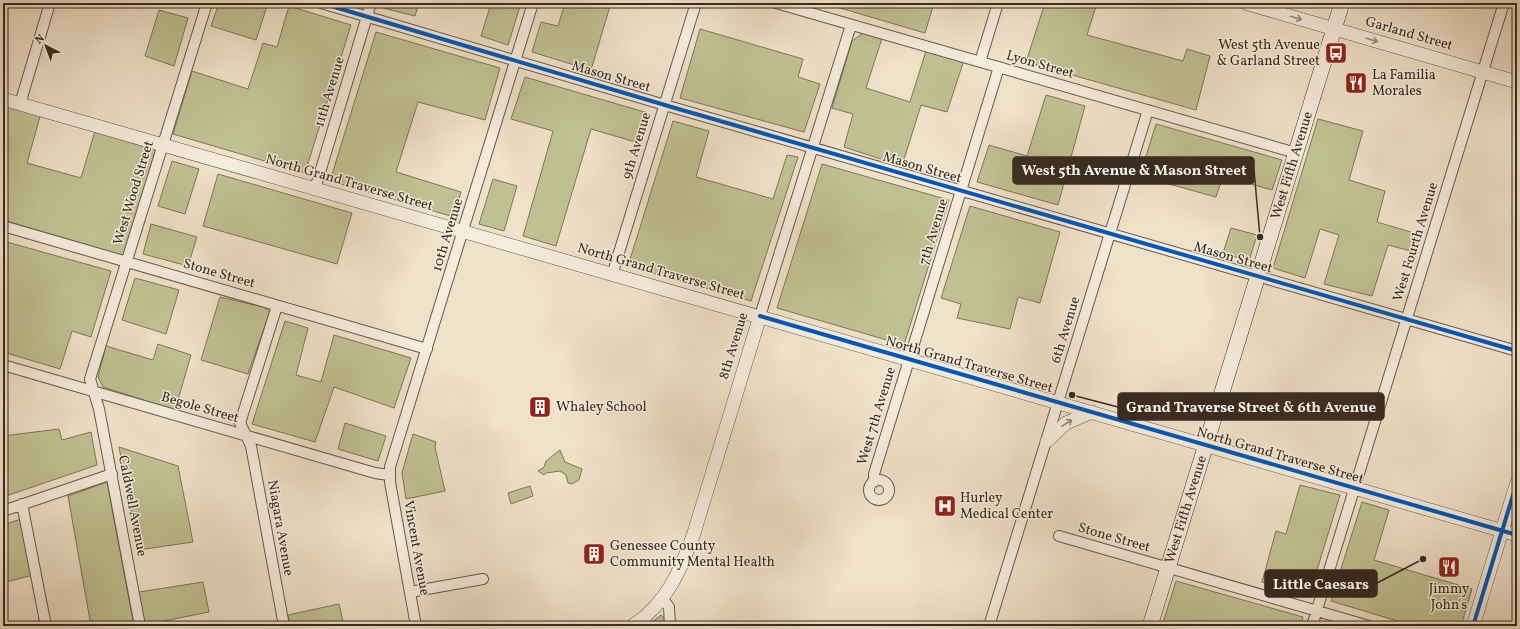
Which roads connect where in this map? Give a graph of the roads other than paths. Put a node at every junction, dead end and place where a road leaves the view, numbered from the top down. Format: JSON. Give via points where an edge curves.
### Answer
{"nodes":[{"id":1,"x":50,"y":3,"type":"edge"},
{"id":2,"x":207,"y":3,"type":"edge"},
{"id":3,"x":322,"y":3,"type":"edge"},
{"id":4,"x":371,"y":3,"type":"edge"},
{"id":5,"x":534,"y":3,"type":"edge"},
{"id":6,"x":696,"y":3,"type":"edge"},
{"id":7,"x":776,"y":3,"type":"edge"},
{"id":8,"x":998,"y":3,"type":"edge"},
{"id":9,"x":1245,"y":3,"type":"edge"},
{"id":10,"x":1342,"y":3,"type":"edge"},
{"id":11,"x":1504,"y":3,"type":"edge"},
{"id":12,"x":367,"y":16,"type":"junction"},
{"id":13,"x":852,"y":25,"type":"junction"},
{"id":14,"x":1334,"y":29,"type":"junction"},
{"id":15,"x":516,"y":61,"type":"junction"},
{"id":16,"x":980,"y":62,"type":"junction"},
{"id":17,"x":999,"y":67,"type":"junction"},
{"id":18,"x":1483,"y":72,"type":"junction"},
{"id":19,"x":1517,"y":82,"type":"edge"},
{"id":20,"x":3,"y":99,"type":"edge"},
{"id":21,"x":20,"y":104,"type":"junction"},
{"id":22,"x":665,"y":105,"type":"junction"},
{"id":23,"x":1148,"y":110,"type":"junction"},
{"id":24,"x":163,"y":145,"type":"junction"},
{"id":25,"x":814,"y":148,"type":"junction"},
{"id":26,"x":1296,"y":153,"type":"junction"},
{"id":27,"x":315,"y":189,"type":"junction"},
{"id":28,"x":962,"y":191,"type":"junction"},
{"id":29,"x":3,"y":226,"type":"edge"},
{"id":30,"x":463,"y":232,"type":"junction"},
{"id":31,"x":1110,"y":234,"type":"junction"},
{"id":32,"x":127,"y":262,"type":"junction"},
{"id":33,"x":612,"y":275,"type":"junction"},
{"id":34,"x":1258,"y":276,"type":"junction"},
{"id":35,"x":277,"y":306,"type":"junction"},
{"id":36,"x":760,"y":316,"type":"junction"},
{"id":37,"x":1407,"y":319,"type":"junction"},
{"id":38,"x":427,"y":349,"type":"junction"},
{"id":39,"x":1517,"y":351,"type":"edge"},
{"id":40,"x":909,"y":360,"type":"junction"},
{"id":41,"x":3,"y":365,"type":"edge"},
{"id":42,"x":94,"y":392,"type":"junction"},
{"id":43,"x":1058,"y":403,"type":"junction"},
{"id":44,"x":1092,"y":412,"type":"junction"},
{"id":45,"x":246,"y":436,"type":"junction"},
{"id":46,"x":1047,"y":441,"type":"junction"},
{"id":47,"x":1206,"y":445,"type":"junction"},
{"id":48,"x":112,"y":474,"type":"junction"},
{"id":49,"x":389,"y":475,"type":"junction"},
{"id":50,"x":874,"y":482,"type":"dead end"},
{"id":51,"x":1517,"y":482,"type":"edge"},
{"id":52,"x":1354,"y":489,"type":"junction"},
{"id":53,"x":22,"y":504,"type":"junction"},
{"id":54,"x":3,"y":511,"type":"edge"},
{"id":55,"x":1502,"y":531,"type":"junction"},
{"id":56,"x":1059,"y":536,"type":"dead end"},
{"id":57,"x":1517,"y":536,"type":"edge"},
{"id":58,"x":1168,"y":568,"type":"junction"},
{"id":59,"x":483,"y":579,"type":"dead end"},
{"id":60,"x":410,"y":592,"type":"junction"},
{"id":61,"x":663,"y":599,"type":"junction"},
{"id":62,"x":1317,"y":611,"type":"junction"},
{"id":63,"x":46,"y":626,"type":"edge"},
{"id":64,"x":140,"y":626,"type":"edge"},
{"id":65,"x":284,"y":626,"type":"edge"},
{"id":66,"x":416,"y":626,"type":"edge"},
{"id":67,"x":632,"y":626,"type":"edge"},
{"id":68,"x":670,"y":626,"type":"edge"},
{"id":69,"x":989,"y":626,"type":"edge"},
{"id":70,"x":1150,"y":626,"type":"edge"},
{"id":71,"x":1312,"y":626,"type":"edge"},
{"id":72,"x":1369,"y":626,"type":"edge"},
{"id":73,"x":1473,"y":626,"type":"edge"}],
"edges":[{"from":1,"to":21,"type":"street"},
{"from":2,"to":24,"type":"street","name":"West Wood Street"},
{"from":3,"to":12,"type":"street","name":"Mason Street"},
{"from":4,"to":12,"type":"street","name":"11th Avenue"},
{"from":5,"to":15,"type":"street","name":"10th Avenue"},
{"from":6,"to":22,"type":"street","name":"9th Avenue"},
{"from":7,"to":13,"type":"street","name":"Lyon Street"},
{"from":8,"to":16,"type":"street"},
{"from":9,"to":14,"type":"street","name":"Garland Street","one_way":true},
{"from":10,"to":14,"type":"main road","name":"West Fifth Avenue"},
{"from":11,"to":18,"type":"street","name":"West Fourth Avenue"},
{"from":12,"to":15,"type":"street","name":"Mason Street"},
{"from":12,"to":27,"type":"street","name":"11th Avenue"},
{"from":13,"to":16,"type":"street","name":"Lyon Street"},
{"from":13,"to":25,"type":"street","name":"8th Avenue"},
{"from":14,"to":18,"type":"street","name":"Garland Street","one_way":true},
{"from":14,"to":26,"type":"main road","name":"West Fifth Avenue"},
{"from":15,"to":22,"type":"street","name":"Mason Street"},
{"from":15,"to":30,"type":"street","name":"10th Avenue"},
{"from":16,"to":17,"type":"street","name":"Lyon Street"},
{"from":17,"to":23,"type":"street","name":"Lyon Street"},
{"from":17,"to":28,"type":"street","name":"7th Avenue"},
{"from":18,"to":19,"type":"street","name":"Garland Street"},
{"from":18,"to":37,"type":"street","name":"West Fourth Avenue"},
{"from":20,"to":21,"type":"street","name":"North Grand Traverse Street"},
{"from":21,"to":24,"type":"street","name":"North Grand Traverse Street"},
{"from":22,"to":25,"type":"street","name":"Mason Street"},
{"from":22,"to":33,"type":"street","name":"9th Avenue"},
{"from":23,"to":26,"type":"street","name":"Lyon Street"},
{"from":23,"to":31,"type":"street","name":"6th Avenue"},
{"from":24,"to":27,"type":"street","name":"North Grand Traverse Street"},
{"from":24,"to":32,"type":"street","name":"West Wood Street"},
{"from":25,"to":28,"type":"street","name":"Mason Street"},
{"from":25,"to":36,"type":"street","name":"8th Avenue"},
{"from":26,"to":34,"type":"main road","name":"West Fifth Avenue"},
{"from":27,"to":30,"type":"street","name":"North Grand Traverse Street"},
{"from":28,"to":31,"type":"street","name":"Mason Street"},
{"from":28,"to":40,"type":"street","name":"7th Avenue"},
{"from":29,"to":32,"type":"street","name":"Stone Street"},
{"from":30,"to":33,"type":"street","name":"North Grand Traverse Street"},
{"from":30,"to":38,"type":"street","name":"10th Avenue"},
{"from":31,"to":34,"type":"street","name":"Mason Street"},
{"from":31,"to":43,"type":"street","name":"6th Avenue"},
{"from":32,"to":35,"type":"street","name":"Stone Street"},
{"from":32,"to":42,"type":"street","name":"West Wood Street","via":[[91,377]]},
{"from":33,"to":36,"type":"street","name":"North Grand Traverse Street"},
{"from":34,"to":37,"type":"street","name":"Mason Street"},
{"from":34,"to":47,"type":"main road","name":"West Fifth Avenue"},
{"from":35,"to":38,"type":"street","name":"Stone Street"},
{"from":35,"to":45,"type":"street","via":[[241,418]]},
{"from":36,"to":40,"type":"street","name":"North Grand Traverse Street"},
{"from":36,"to":61,"type":"street","name":"8th Avenue","via":[[690,543],[678,574]]},
{"from":37,"to":39,"type":"street","name":"Mason Street"},
{"from":37,"to":52,"type":"street","name":"West Fourth Avenue"},
{"from":38,"to":49,"type":"street","name":"10th Avenue","via":[[395,448]]},
{"from":40,"to":43,"type":"street","name":"North Grand Traverse Street"},
{"from":40,"to":50,"type":"street","name":"West 7th Avenue","via":[[873,476]]},
{"from":41,"to":42,"type":"street","name":"Begole Street"},
{"from":42,"to":45,"type":"street","name":"Begole Street"},
{"from":42,"to":48,"type":"street","name":"Caldwell Avenue"},
{"from":43,"to":44,"type":"street","name":"North Grand Traverse Street"},
{"from":43,"to":46,"type":"street","name":"6th Avenue"},
{"from":46,"to":44,"type":"street","one_way":true,"via":[[1066,423]]},
{"from":44,"to":47,"type":"street","name":"North Grand Traverse Street"},
{"from":45,"to":49,"type":"street","name":"Begole Street"},
{"from":45,"to":65,"type":"street","name":"Niagara Avenue","via":[[252,451]]},
{"from":46,"to":69,"type":"street","name":"6th Avenue"},
{"from":47,"to":52,"type":"street","name":"North Grand Traverse Street"},
{"from":47,"to":58,"type":"main road","name":"West Fifth Avenue"},
{"from":48,"to":53,"type":"street"},
{"from":48,"to":64,"type":"street","name":"Caldwell Avenue"},
{"from":49,"to":60,"type":"street","name":"Vincent Avenue"},
{"from":51,"to":55,"type":"street"},
{"from":52,"to":55,"type":"street","name":"North Grand Traverse Street"},
{"from":52,"to":62,"type":"street","name":"West Fourth Avenue"},
{"from":53,"to":54,"type":"street"},
{"from":53,"to":63,"type":"street"},
{"from":55,"to":57,"type":"street","name":"North Grand Traverse Street"},
{"from":55,"to":73,"type":"street"},
{"from":56,"to":58,"type":"street","name":"Stone Street"},
{"from":58,"to":62,"type":"street","name":"Stone Street"},
{"from":58,"to":70,"type":"main road","name":"West Fifth Avenue"},
{"from":59,"to":60,"type":"street"},
{"from":60,"to":66,"type":"street","name":"Vincent Avenue"},
{"from":61,"to":67,"type":"street","name":"8th Avenue"},
{"from":61,"to":68,"type":"street","via":[[669,607]]},
{"from":62,"to":71,"type":"street","name":"West Fourth Avenue"},
{"from":62,"to":72,"type":"street","name":"Stone Street"}]}
